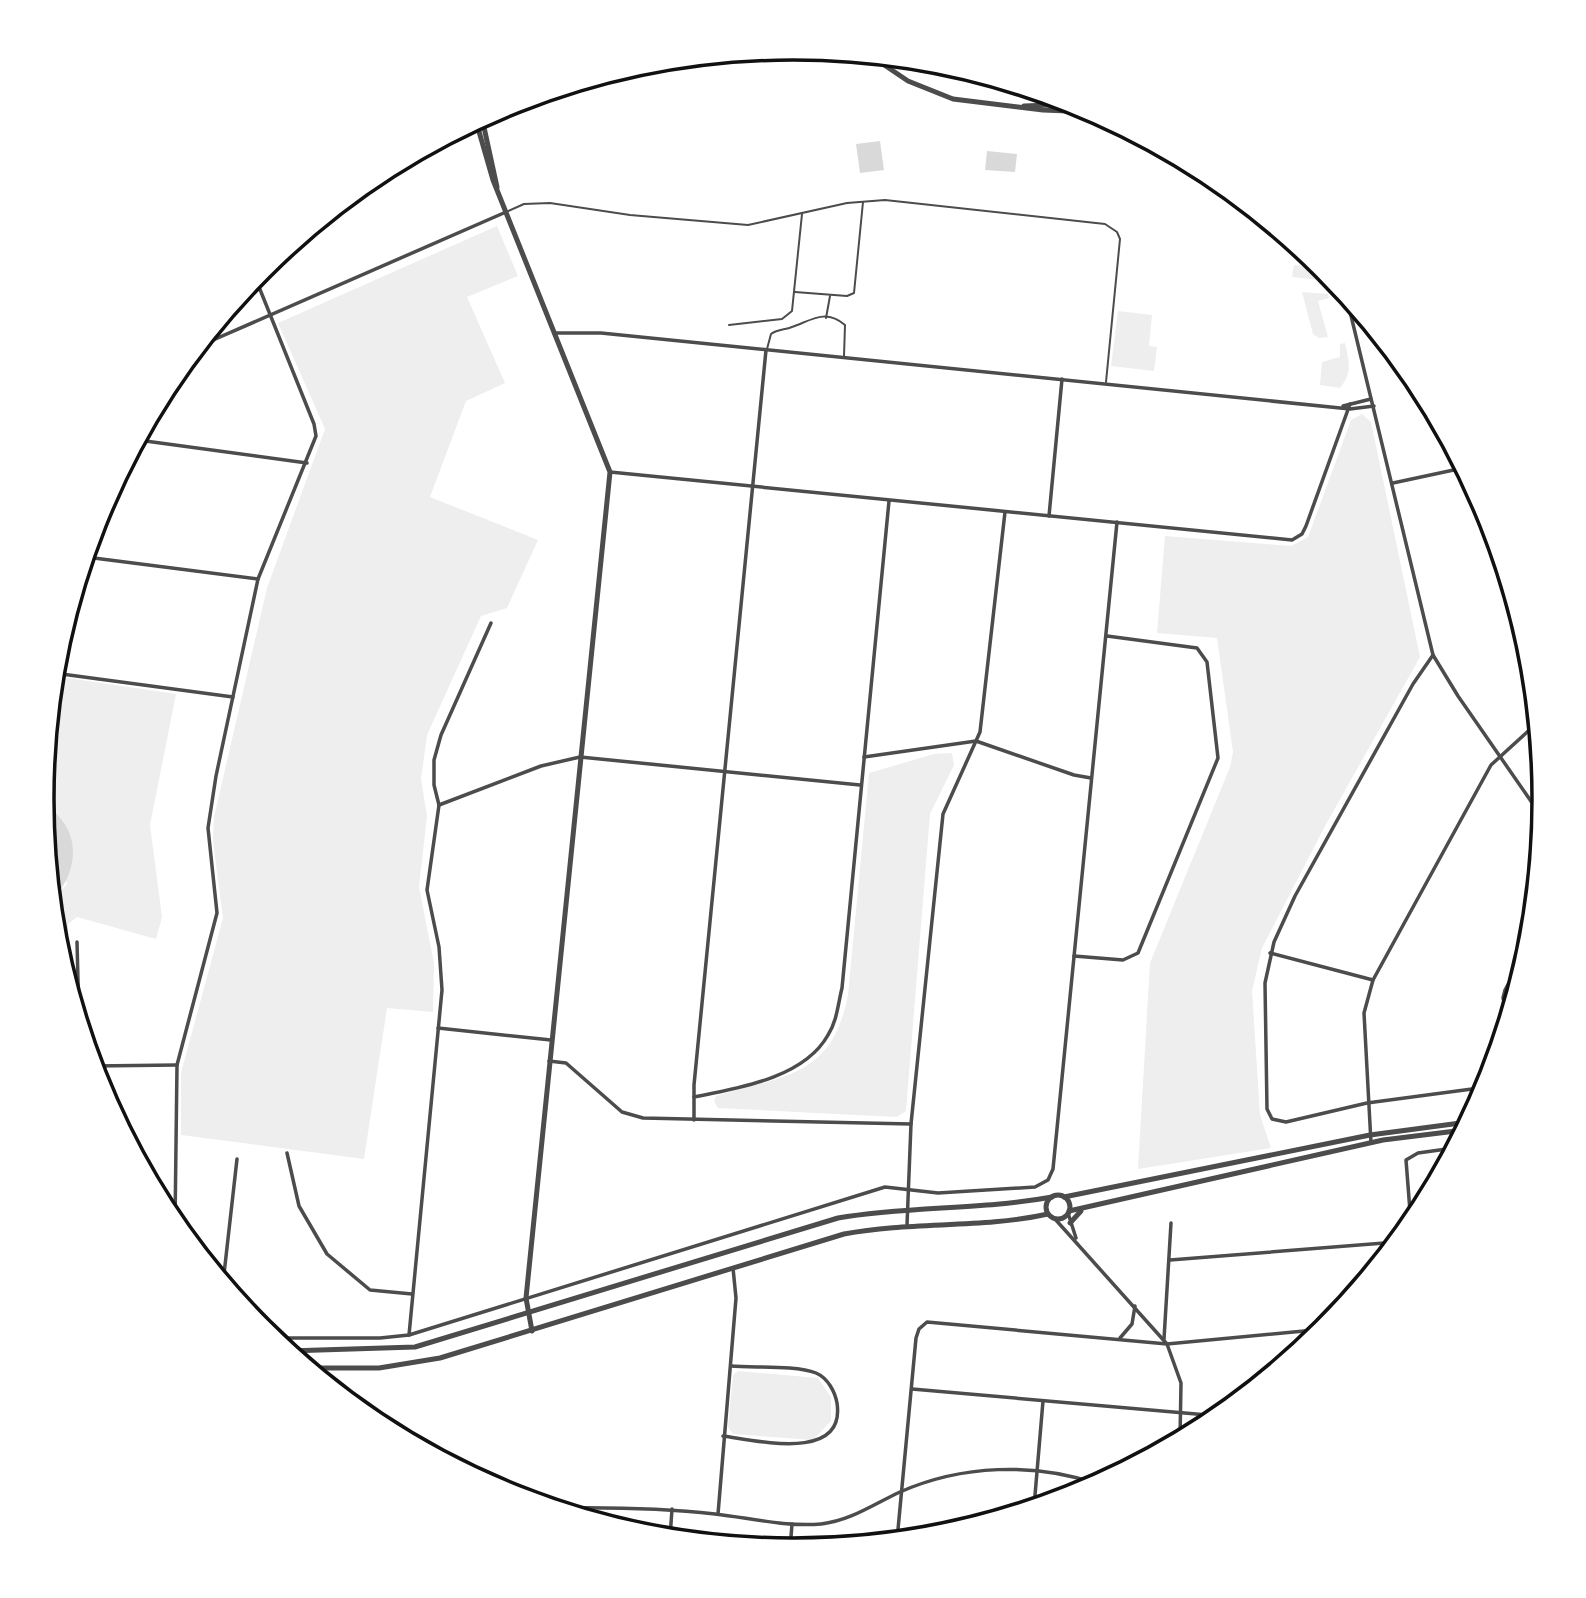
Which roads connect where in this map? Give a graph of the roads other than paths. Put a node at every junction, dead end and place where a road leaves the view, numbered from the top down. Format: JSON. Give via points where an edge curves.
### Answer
{"nodes":[{"id":1,"x":885,"y":67,"type":"edge"},
{"id":2,"x":1048,"y":106,"type":"edge"},
{"id":3,"x":1021,"y":107,"type":"junction"},
{"id":4,"x":1059,"y":110,"type":"edge"},
{"id":5,"x":484,"y":128,"type":"edge"},
{"id":6,"x":479,"y":130,"type":"edge"},
{"id":7,"x":497,"y":187,"type":"junction"},
{"id":8,"x":863,"y":201,"type":"junction"},
{"id":9,"x":506,"y":212,"type":"junction"},
{"id":10,"x":802,"y":213,"type":"junction"},
{"id":11,"x":260,"y":289,"type":"edge"},
{"id":12,"x":794,"y":292,"type":"junction"},
{"id":13,"x":830,"y":295,"type":"junction"},
{"id":14,"x":1351,"y":315,"type":"edge"},
{"id":15,"x":271,"y":317,"type":"junction"},
{"id":16,"x":826,"y":318,"type":"junction"},
{"id":17,"x":729,"y":325,"type":"dead end"},
{"id":18,"x":556,"y":333,"type":"junction"},
{"id":19,"x":214,"y":341,"type":"edge"},
{"id":20,"x":766,"y":350,"type":"junction"},
{"id":21,"x":844,"y":358,"type":"junction"},
{"id":22,"x":1062,"y":379,"type":"junction"},
{"id":23,"x":1106,"y":383,"type":"junction"},
{"id":24,"x":1371,"y":399,"type":"junction"},
{"id":25,"x":1350,"y":406,"type":"junction"},
{"id":26,"x":1374,"y":406,"type":"junction"},
{"id":27,"x":147,"y":441,"type":"edge"},
{"id":28,"x":307,"y":463,"type":"junction"},
{"id":29,"x":1455,"y":470,"type":"edge"},
{"id":30,"x":610,"y":472,"type":"junction"},
{"id":31,"x":1393,"y":483,"type":"junction"},
{"id":32,"x":755,"y":486,"type":"junction"},
{"id":33,"x":889,"y":501,"type":"junction"},
{"id":34,"x":1005,"y":512,"type":"junction"},
{"id":35,"x":1049,"y":516,"type":"junction"},
{"id":36,"x":1117,"y":522,"type":"junction"},
{"id":37,"x":95,"y":557,"type":"edge"},
{"id":38,"x":258,"y":579,"type":"junction"},
{"id":39,"x":491,"y":623,"type":"dead end"},
{"id":40,"x":1107,"y":636,"type":"junction"},
{"id":41,"x":1433,"y":655,"type":"junction"},
{"id":42,"x":65,"y":674,"type":"edge"},
{"id":43,"x":233,"y":697,"type":"junction"},
{"id":44,"x":1528,"y":730,"type":"edge"},
{"id":45,"x":976,"y":741,"type":"junction"},
{"id":46,"x":1499,"y":755,"type":"junction"},
{"id":47,"x":580,"y":757,"type":"junction"},
{"id":48,"x":864,"y":757,"type":"junction"},
{"id":49,"x":727,"y":770,"type":"junction"},
{"id":50,"x":1091,"y":778,"type":"junction"},
{"id":51,"x":860,"y":785,"type":"junction"},
{"id":52,"x":1532,"y":802,"type":"edge"},
{"id":53,"x":439,"y":806,"type":"junction"},
{"id":54,"x":78,"y":942,"type":"dead end"},
{"id":55,"x":1270,"y":953,"type":"junction"},
{"id":56,"x":1073,"y":956,"type":"junction"},
{"id":57,"x":1373,"y":980,"type":"junction"},
{"id":58,"x":1509,"y":984,"type":"edge"},
{"id":59,"x":79,"y":988,"type":"edge"},
{"id":60,"x":1504,"y":1001,"type":"edge"},
{"id":61,"x":438,"y":1028,"type":"junction"},
{"id":62,"x":551,"y":1040,"type":"junction"},
{"id":63,"x":549,"y":1061,"type":"junction"},
{"id":64,"x":177,"y":1065,"type":"junction"},
{"id":65,"x":104,"y":1066,"type":"edge"},
{"id":66,"x":1473,"y":1089,"type":"edge"},
{"id":67,"x":694,"y":1097,"type":"junction"},
{"id":68,"x":1367,"y":1103,"type":"junction"},
{"id":69,"x":694,"y":1121,"type":"junction"},
{"id":70,"x":1457,"y":1123,"type":"edge"},
{"id":71,"x":911,"y":1124,"type":"junction"},
{"id":72,"x":1453,"y":1132,"type":"edge"},
{"id":73,"x":1370,"y":1135,"type":"junction"},
{"id":74,"x":1371,"y":1143,"type":"junction"},
{"id":75,"x":1443,"y":1150,"type":"edge"},
{"id":76,"x":286,"y":1153,"type":"dead end"},
{"id":77,"x":237,"y":1159,"type":"dead end"},
{"id":78,"x":906,"y":1192,"type":"junction"},
{"id":79,"x":1064,"y":1196,"type":"junction"},
{"id":80,"x":1052,"y":1197,"type":"junction"},
{"id":81,"x":175,"y":1203,"type":"edge"},
{"id":82,"x":1410,"y":1205,"type":"edge"},
{"id":83,"x":1086,"y":1207,"type":"junction"},
{"id":84,"x":905,"y":1210,"type":"junction"},
{"id":85,"x":1069,"y":1212,"type":"junction"},
{"id":86,"x":1048,"y":1214,"type":"junction"},
{"id":87,"x":1055,"y":1219,"type":"junction"},
{"id":88,"x":1070,"y":1223,"type":"junction"},
{"id":89,"x":1171,"y":1223,"type":"dead end"},
{"id":90,"x":907,"y":1225,"type":"junction"},
{"id":91,"x":1076,"y":1238,"type":"junction"},
{"id":92,"x":1383,"y":1243,"type":"edge"},
{"id":93,"x":1170,"y":1260,"type":"junction"},
{"id":94,"x":733,"y":1268,"type":"junction"},
{"id":95,"x":224,"y":1270,"type":"edge"},
{"id":96,"x":412,"y":1294,"type":"junction"},
{"id":97,"x":526,"y":1298,"type":"junction"},
{"id":98,"x":1135,"y":1305,"type":"junction"},
{"id":99,"x":527,"y":1314,"type":"junction"},
{"id":100,"x":532,"y":1331,"type":"junction"},
{"id":101,"x":1305,"y":1331,"type":"edge"},
{"id":102,"x":409,"y":1335,"type":"junction"},
{"id":103,"x":289,"y":1338,"type":"edge"},
{"id":104,"x":1120,"y":1338,"type":"junction"},
{"id":105,"x":1166,"y":1341,"type":"junction"},
{"id":106,"x":302,"y":1351,"type":"edge"},
{"id":107,"x":731,"y":1366,"type":"junction"},
{"id":108,"x":323,"y":1368,"type":"edge"},
{"id":109,"x":912,"y":1389,"type":"junction"},
{"id":110,"x":1044,"y":1400,"type":"junction"},
{"id":111,"x":1183,"y":1412,"type":"junction"},
{"id":112,"x":1201,"y":1414,"type":"edge"},
{"id":113,"x":1181,"y":1427,"type":"edge"},
{"id":114,"x":723,"y":1436,"type":"junction"},
{"id":115,"x":1037,"y":1471,"type":"junction"},
{"id":116,"x":1081,"y":1480,"type":"edge"},
{"id":117,"x":900,"y":1492,"type":"junction"},
{"id":118,"x":1035,"y":1497,"type":"edge"},
{"id":119,"x":586,"y":1508,"type":"edge"},
{"id":120,"x":672,"y":1509,"type":"junction"},
{"id":121,"x":718,"y":1514,"type":"junction"},
{"id":122,"x":792,"y":1524,"type":"junction"},
{"id":123,"x":671,"y":1527,"type":"edge"},
{"id":124,"x":898,"y":1530,"type":"edge"},
{"id":125,"x":791,"y":1538,"type":"edge"}],
"edges":[{"from":1,"to":3,"type":"street","via":[[941,95]]},
{"from":2,"to":3,"type":"street"},
{"from":3,"to":4,"type":"street"},
{"from":5,"to":7,"type":"street"},
{"from":6,"to":7,"type":"street"},
{"from":7,"to":9,"type":"street"},
{"from":8,"to":10,"type":"lane"},
{"from":8,"to":13,"type":"lane","via":[[856,289],[847,296]]},
{"from":8,"to":23,"type":"lane","via":[[1078,220],[1114,228],[1120,239]]},
{"from":9,"to":10,"type":"lane","via":[[524,204],[550,203],[748,225]]},
{"from":9,"to":15,"type":"street"},
{"from":9,"to":18,"type":"street"},
{"from":10,"to":12,"type":"lane"},
{"from":11,"to":15,"type":"street"},
{"from":12,"to":13,"type":"lane"},
{"from":12,"to":17,"type":"lane","via":[[792,311],[786,318]]},
{"from":13,"to":16,"type":"lane"},
{"from":14,"to":24,"type":"street"},
{"from":15,"to":19,"type":"street"},
{"from":15,"to":28,"type":"street","via":[[314,424],[315,442]]},
{"from":16,"to":20,"type":"lane","via":[[809,318],[792,328],[776,330]]},
{"from":16,"to":21,"type":"lane","via":[[845,325]]},
{"from":18,"to":20,"type":"street","via":[[601,333]]},
{"from":18,"to":30,"type":"street"},
{"from":20,"to":21,"type":"street"},
{"from":20,"to":32,"type":"street"},
{"from":21,"to":22,"type":"street"},
{"from":22,"to":23,"type":"street"},
{"from":22,"to":35,"type":"street"},
{"from":23,"to":25,"type":"street"},
{"from":24,"to":25,"type":"street"},
{"from":24,"to":26,"type":"street"},
{"from":25,"to":26,"type":"street"},
{"from":25,"to":36,"type":"street","via":[[1299,537],[1288,540]]},
{"from":26,"to":31,"type":"street"},
{"from":27,"to":28,"type":"street"},
{"from":28,"to":38,"type":"street"},
{"from":29,"to":31,"type":"street"},
{"from":30,"to":32,"type":"street"},
{"from":30,"to":47,"type":"street"},
{"from":31,"to":41,"type":"street"},
{"from":32,"to":33,"type":"street"},
{"from":32,"to":49,"type":"street"},
{"from":33,"to":34,"type":"street"},
{"from":33,"to":48,"type":"street"},
{"from":34,"to":35,"type":"street"},
{"from":34,"to":45,"type":"street"},
{"from":35,"to":36,"type":"street"},
{"from":36,"to":40,"type":"street"},
{"from":37,"to":38,"type":"street"},
{"from":38,"to":43,"type":"street"},
{"from":39,"to":53,"type":"street","via":[[437,748],[433,773]]},
{"from":40,"to":50,"type":"street"},
{"from":40,"to":56,"type":"street","via":[[1196,648],[1207,662],[1218,758],[1138,953],[1123,960]]},
{"from":41,"to":46,"type":"street"},
{"from":41,"to":55,"type":"street","via":[[1295,896]]},
{"from":42,"to":43,"type":"street"},
{"from":43,"to":64,"type":"street","via":[[208,828],[216,923]]},
{"from":44,"to":46,"type":"street"},
{"from":45,"to":48,"type":"street"},
{"from":45,"to":50,"type":"street"},
{"from":45,"to":71,"type":"street","via":[[943,814]]},
{"from":46,"to":52,"type":"street"},
{"from":46,"to":57,"type":"street"},
{"from":47,"to":49,"type":"street"},
{"from":47,"to":53,"type":"street","via":[[541,766]]},
{"from":47,"to":62,"type":"street"},
{"from":48,"to":51,"type":"street"},
{"from":49,"to":51,"type":"street"},
{"from":49,"to":67,"type":"street"},
{"from":50,"to":56,"type":"street"},
{"from":51,"to":67,"type":"street","via":[[842,988],[829,1034],[808,1059],[787,1071]]},
{"from":53,"to":61,"type":"street","via":[[427,881],[441,970]]},
{"from":54,"to":59,"type":"street"},
{"from":55,"to":57,"type":"street"},
{"from":55,"to":68,"type":"street","via":[[1265,983],[1265,1070],[1266,1109],[1272,1119],[1286,1122]]},
{"from":56,"to":78,"type":"street","via":[[1053,1169],[1048,1180],[1035,1187],[972,1193]]},
{"from":57,"to":68,"type":"street","via":[[1364,1013]]},
{"from":58,"to":60,"type":"street"},
{"from":61,"to":62,"type":"street"},
{"from":61,"to":96,"type":"street"},
{"from":62,"to":63,"type":"street"},
{"from":63,"to":69,"type":"street","via":[[575,1069],[622,1112],[664,1121]]},
{"from":63,"to":97,"type":"street"},
{"from":64,"to":65,"type":"street"},
{"from":64,"to":81,"type":"street"},
{"from":66,"to":68,"type":"street"},
{"from":67,"to":69,"type":"street"},
{"from":68,"to":73,"type":"street"},
{"from":69,"to":71,"type":"street"},
{"from":70,"to":73,"type":"street"},
{"from":71,"to":78,"type":"street"},
{"from":72,"to":74,"type":"street"},
{"from":73,"to":74,"type":"street"},
{"from":73,"to":79,"type":"street"},
{"from":74,"to":83,"type":"street"},
{"from":75,"to":82,"type":"street","via":[[1418,1153],[1406,1160]]},
{"from":76,"to":96,"type":"street","via":[[299,1206],[327,1254],[370,1290]]},
{"from":77,"to":95,"type":"street"},
{"from":78,"to":84,"type":"street"},
{"from":78,"to":97,"type":"street","via":[[879,1189]]},
{"from":79,"to":80,"type":"street"},
{"from":79,"to":85,"type":"street"},
{"from":80,"to":84,"type":"street","via":[[996,1206]]},
{"from":80,"to":86,"type":"street"},
{"from":83,"to":85,"type":"street"},
{"from":83,"to":88,"type":"street"},
{"from":84,"to":90,"type":"street"},
{"from":84,"to":99,"type":"street","via":[[817,1224]]},
{"from":85,"to":87,"type":"street"},
{"from":85,"to":88,"type":"street"},
{"from":86,"to":87,"type":"street"},
{"from":86,"to":90,"type":"street","via":[[1010,1221]]},
{"from":87,"to":91,"type":"street"},
{"from":88,"to":91,"type":"street"},
{"from":89,"to":93,"type":"street"},
{"from":90,"to":94,"type":"street","via":[[844,1234]]},
{"from":91,"to":98,"type":"street"},
{"from":92,"to":93,"type":"street"},
{"from":93,"to":105,"type":"street"},
{"from":94,"to":100,"type":"street"},
{"from":94,"to":107,"type":"street"},
{"from":96,"to":102,"type":"street"},
{"from":97,"to":99,"type":"street"},
{"from":97,"to":102,"type":"street"},
{"from":98,"to":104,"type":"street","via":[[1132,1324]]},
{"from":98,"to":105,"type":"street"},
{"from":99,"to":100,"type":"street"},
{"from":99,"to":106,"type":"street","via":[[415,1348]]},
{"from":100,"to":108,"type":"street","via":[[415,1364]]},
{"from":101,"to":105,"type":"street"},
{"from":102,"to":103,"type":"street"},
{"from":104,"to":105,"type":"street"},
{"from":104,"to":109,"type":"street","via":[[930,1322],[920,1326],[916,1338]]},
{"from":105,"to":111,"type":"street","via":[[1181,1382]]},
{"from":107,"to":114,"type":"street"},
{"from":107,"to":114,"type":"street","via":[[816,1373],[831,1387],[837,1413],[828,1432],[807,1444]]},
{"from":109,"to":110,"type":"street"},
{"from":109,"to":117,"type":"street"},
{"from":110,"to":111,"type":"street"},
{"from":110,"to":115,"type":"street"},
{"from":111,"to":112,"type":"street"},
{"from":111,"to":113,"type":"street"},
{"from":114,"to":121,"type":"street"},
{"from":115,"to":116,"type":"street"},
{"from":115,"to":117,"type":"street","via":[[963,1474]]},
{"from":115,"to":118,"type":"street"},
{"from":117,"to":122,"type":"street","via":[[842,1519]]},
{"from":117,"to":124,"type":"street"},
{"from":119,"to":120,"type":"street"},
{"from":120,"to":121,"type":"street"},
{"from":120,"to":123,"type":"street"},
{"from":121,"to":122,"type":"street"},
{"from":122,"to":125,"type":"street"}]}
